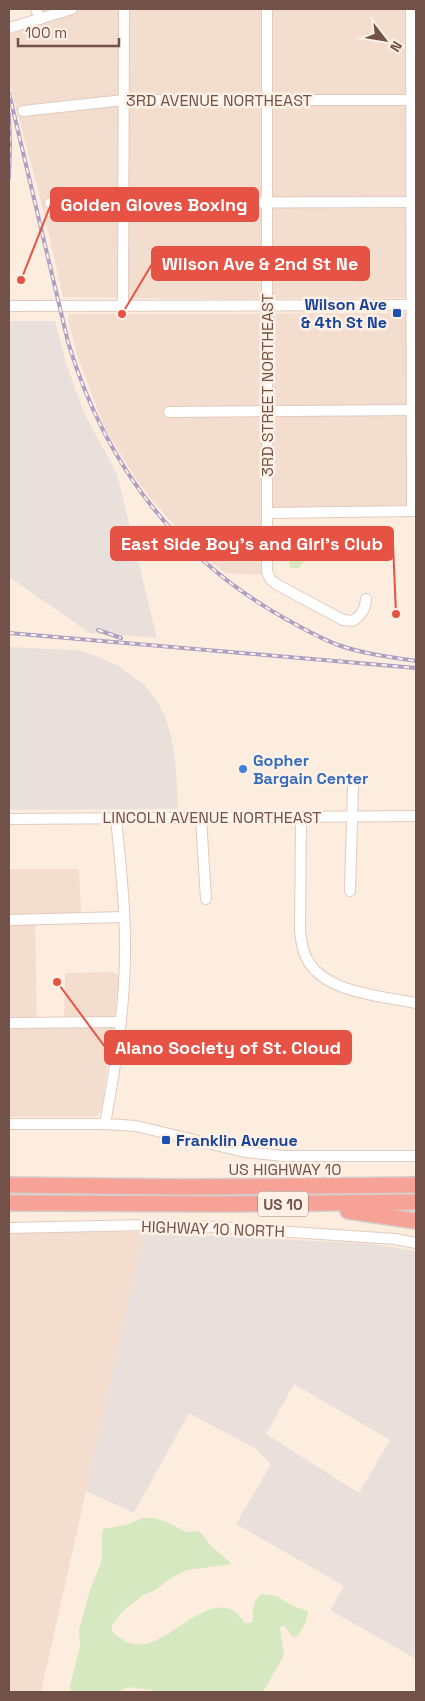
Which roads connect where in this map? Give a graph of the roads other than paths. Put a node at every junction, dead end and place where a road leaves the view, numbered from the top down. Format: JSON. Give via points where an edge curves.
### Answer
{"nodes":[{"id":1,"x":72,"y":9,"type":"edge"},
{"id":2,"x":124,"y":9,"type":"edge"},
{"id":3,"x":267,"y":9,"type":"edge"},
{"id":4,"x":411,"y":9,"type":"edge"},
{"id":5,"x":38,"y":14,"type":"edge"},
{"id":6,"x":9,"y":28,"type":"edge"},
{"id":7,"x":124,"y":100,"type":"junction"},
{"id":8,"x":267,"y":100,"type":"junction"},
{"id":9,"x":414,"y":100,"type":"edge"},
{"id":10,"x":23,"y":110,"type":"dead end"},
{"id":11,"x":124,"y":202,"type":"junction"},
{"id":12,"x":268,"y":202,"type":"junction"},
{"id":13,"x":414,"y":202,"type":"edge"},
{"id":14,"x":50,"y":203,"type":"dead end"},
{"id":15,"x":414,"y":305,"type":"edge"},
{"id":16,"x":9,"y":306,"type":"edge"},
{"id":17,"x":123,"y":306,"type":"junction"},
{"id":18,"x":268,"y":306,"type":"junction"},
{"id":19,"x":268,"y":410,"type":"junction"},
{"id":20,"x":414,"y":410,"type":"edge"},
{"id":21,"x":169,"y":412,"type":"dead end"},
{"id":22,"x":414,"y":511,"type":"edge"},
{"id":23,"x":267,"y":513,"type":"junction"},
{"id":24,"x":366,"y":599,"type":"dead end"},
{"id":25,"x":353,"y":786,"type":"dead end"},
{"id":26,"x":353,"y":816,"type":"junction"},
{"id":27,"x":416,"y":816,"type":"edge"},
{"id":28,"x":301,"y":817,"type":"junction"},
{"id":29,"x":116,"y":818,"type":"junction"},
{"id":30,"x":201,"y":818,"type":"junction"},
{"id":31,"x":9,"y":819,"type":"edge"},
{"id":32,"x":350,"y":891,"type":"dead end"},
{"id":33,"x":206,"y":899,"type":"dead end"},
{"id":34,"x":124,"y":917,"type":"junction"},
{"id":35,"x":9,"y":920,"type":"edge"},
{"id":36,"x":416,"y":1002,"type":"edge"},
{"id":37,"x":121,"y":1022,"type":"junction"},
{"id":38,"x":9,"y":1023,"type":"edge"},
{"id":39,"x":9,"y":1124,"type":"edge"},
{"id":40,"x":104,"y":1124,"type":"junction"},
{"id":41,"x":416,"y":1156,"type":"edge"},
{"id":42,"x":9,"y":1185,"type":"edge"},
{"id":43,"x":416,"y":1185,"type":"edge"},
{"id":44,"x":416,"y":1202,"type":"edge"},
{"id":45,"x":9,"y":1203,"type":"edge"},
{"id":46,"x":225,"y":1204,"type":"junction"},
{"id":47,"x":416,"y":1221,"type":"edge"},
{"id":48,"x":9,"y":1228,"type":"edge"},
{"id":49,"x":416,"y":1243,"type":"edge"}],
"edges":[{"from":1,"to":5,"type":"street"},
{"from":2,"to":7,"type":"street"},
{"from":3,"to":8,"type":"street","name":"3RD STREET NORTHEAST"},
{"from":4,"to":9,"type":"street"},
{"from":5,"to":6,"type":"street"},
{"from":7,"to":8,"type":"street","name":"3RD AVENUE NORTHEAST"},
{"from":7,"to":10,"type":"street","name":"3RD AVENUE NORTHEAST"},
{"from":7,"to":11,"type":"street"},
{"from":8,"to":9,"type":"street","name":"3RD AVENUE NORTHEAST"},
{"from":8,"to":12,"type":"street","name":"3RD STREET NORTHEAST"},
{"from":9,"to":13,"type":"street"},
{"from":11,"to":12,"type":"street"},
{"from":11,"to":14,"type":"street"},
{"from":11,"to":17,"type":"street"},
{"from":12,"to":13,"type":"street"},
{"from":12,"to":18,"type":"street","name":"3RD STREET NORTHEAST"},
{"from":13,"to":15,"type":"street"},
{"from":15,"to":18,"type":"street"},
{"from":15,"to":20,"type":"street"},
{"from":16,"to":17,"type":"street"},
{"from":17,"to":18,"type":"street"},
{"from":18,"to":19,"type":"street","name":"3RD STREET NORTHEAST"},
{"from":19,"to":20,"type":"street"},
{"from":19,"to":21,"type":"street"},
{"from":19,"to":23,"type":"street","name":"3RD STREET NORTHEAST"},
{"from":20,"to":22,"type":"street"},
{"from":22,"to":23,"type":"street"},
{"from":23,"to":24,"type":"street","name":"3RD STREET NORTHEAST","via":[[267,571],[270,579],[343,620],[353,621],[360,616]]},
{"from":25,"to":26,"type":"street"},
{"from":26,"to":27,"type":"street","name":"LINCOLN AVENUE NORTHEAST"},
{"from":26,"to":28,"type":"street","name":"LINCOLN AVENUE NORTHEAST"},
{"from":26,"to":32,"type":"street"},
{"from":28,"to":30,"type":"street","name":"LINCOLN AVENUE NORTHEAST"},
{"from":28,"to":36,"type":"street","via":[[300,931],[306,958],[320,974],[337,985]]},
{"from":29,"to":30,"type":"street","name":"LINCOLN AVENUE NORTHEAST"},
{"from":29,"to":31,"type":"street","name":"LINCOLN AVENUE NORTHEAST"},
{"from":29,"to":34,"type":"street"},
{"from":30,"to":33,"type":"street"},
{"from":34,"to":35,"type":"street"},
{"from":34,"to":37,"type":"street","via":[[125,970]]},
{"from":37,"to":38,"type":"street"},
{"from":37,"to":40,"type":"street"},
{"from":39,"to":40,"type":"street"},
{"from":40,"to":41,"type":"street","via":[[150,1129],[245,1152],[284,1156]]},
{"from":42,"to":43,"type":"highway","name":"US HIGHWAY 10","number":"US 10"},
{"from":44,"to":46,"type":"highway","number":"US 10"},
{"from":45,"to":46,"type":"highway","number":"US 10"},
{"from":46,"to":47,"type":"highway","via":[[347,1211]]},
{"from":48,"to":49,"type":"street","name":"HIGHWAY 10 NORTH","via":[[218,1227]]}]}
